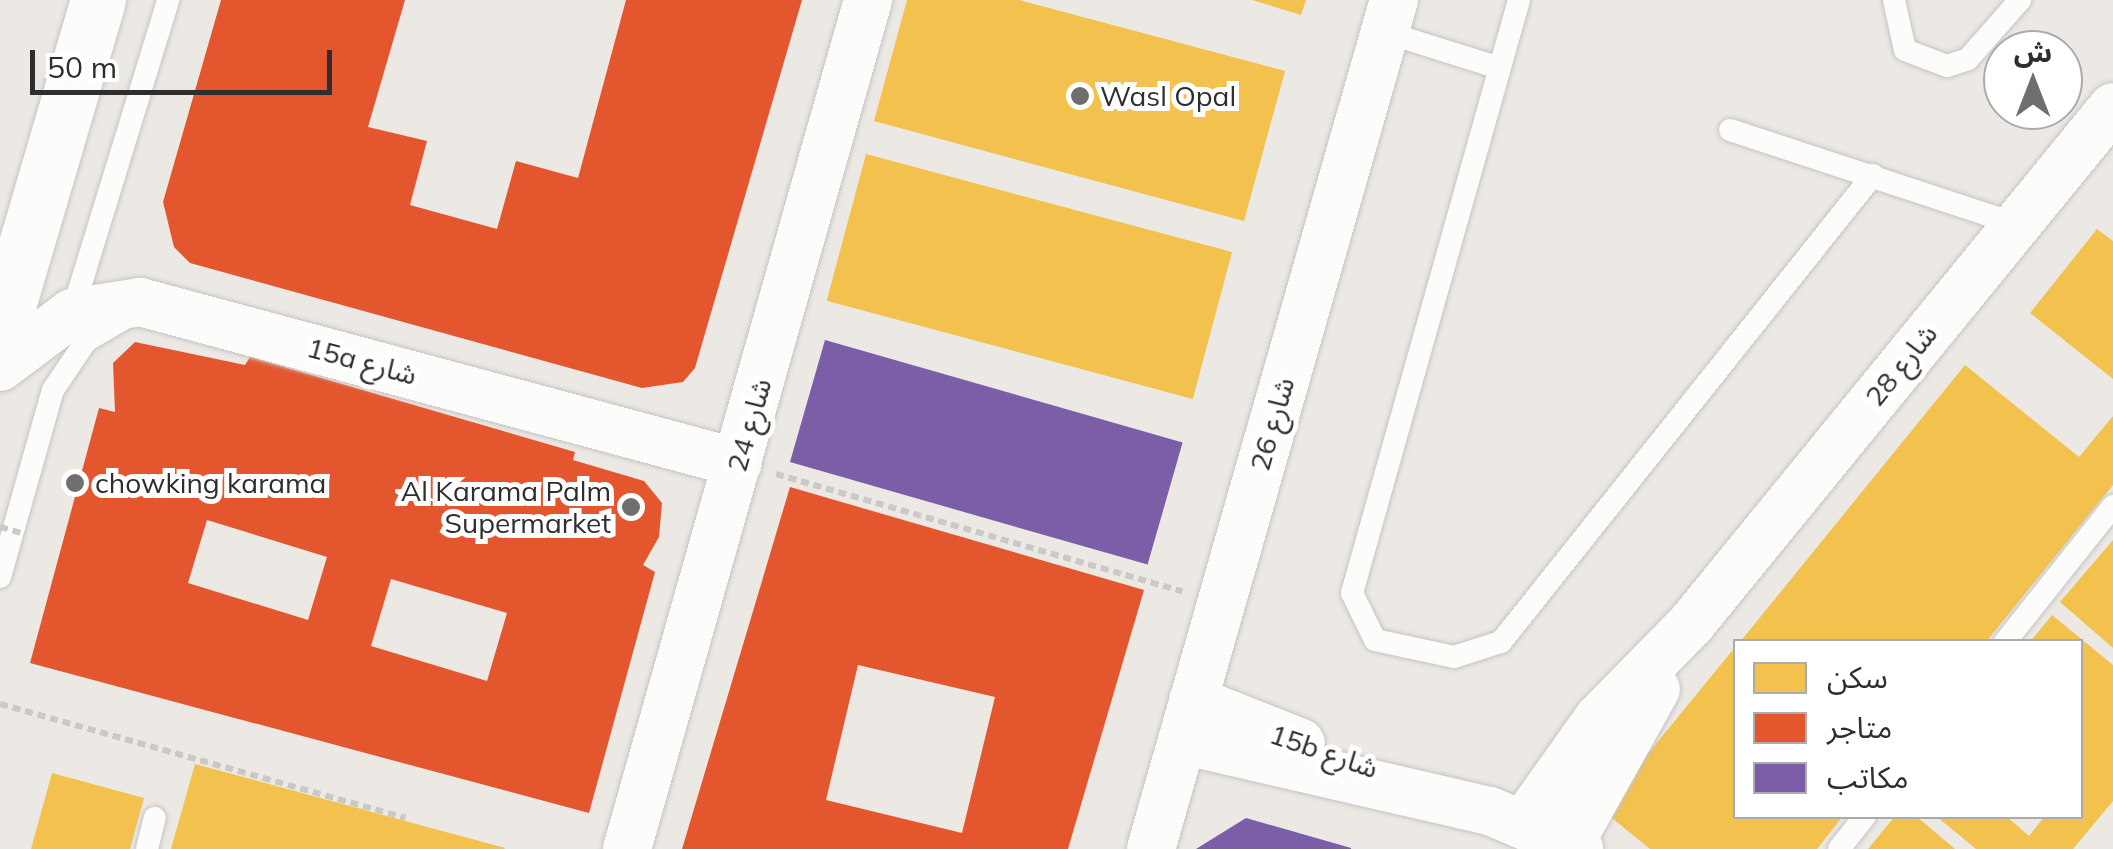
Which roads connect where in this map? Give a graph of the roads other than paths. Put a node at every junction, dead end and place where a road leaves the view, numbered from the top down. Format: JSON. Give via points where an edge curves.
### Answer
{"nodes":[{"id":1,"x":98,"y":0,"type":"edge"},
{"id":2,"x":168,"y":0,"type":"edge"},
{"id":3,"x":868,"y":0,"type":"edge"},
{"id":4,"x":1520,"y":0,"type":"edge"},
{"id":5,"x":1894,"y":0,"type":"edge"},
{"id":6,"x":2020,"y":0,"type":"edge"},
{"id":7,"x":1390,"y":16,"type":"edge"},
{"id":8,"x":1500,"y":68,"type":"junction"},
{"id":9,"x":2113,"y":107,"type":"edge"},
{"id":10,"x":1730,"y":130,"type":"dead end"},
{"id":11,"x":1873,"y":175,"type":"junction"},
{"id":12,"x":2016,"y":224,"type":"junction"},
{"id":13,"x":173,"y":310,"type":"junction"},
{"id":14,"x":72,"y":312,"type":"junction"},
{"id":15,"x":0,"y":332,"type":"edge"},
{"id":16,"x":0,"y":367,"type":"edge"},
{"id":17,"x":738,"y":463,"type":"junction"},
{"id":18,"x":2113,"y":506,"type":"edge"},
{"id":19,"x":0,"y":578,"type":"edge"},
{"id":20,"x":1690,"y":624,"type":"junction"},
{"id":21,"x":2007,"y":639,"type":"edge"},
{"id":22,"x":1188,"y":720,"type":"junction"},
{"id":23,"x":156,"y":818,"type":"dead end"},
{"id":24,"x":1863,"y":819,"type":"edge"},
{"id":25,"x":1524,"y":823,"type":"junction"},
{"id":26,"x":1574,"y":846,"type":"edge"},
{"id":27,"x":146,"y":849,"type":"edge"},
{"id":28,"x":627,"y":849,"type":"edge"},
{"id":29,"x":1151,"y":849,"type":"edge"},
{"id":30,"x":1839,"y":849,"type":"edge"}],
"edges":[{"from":1,"to":15,"type":"main road"},
{"from":2,"to":14,"type":"lane"},
{"from":3,"to":17,"type":"street","name":"شارع 24"},
{"from":4,"to":8,"type":"lane"},
{"from":5,"to":6,"type":"lane","via":[[1905,50],[1946,66],[1968,59]]},
{"from":7,"to":8,"type":"lane"},
{"from":7,"to":22,"type":"street","name":"شارع 26"},
{"from":8,"to":11,"type":"lane","via":[[1352,593],[1362,628],[1392,648],[1454,657],[1500,642]]},
{"from":9,"to":12,"type":"street","name":"شارع 28"},
{"from":10,"to":11,"type":"lane"},
{"from":11,"to":12,"type":"lane"},
{"from":12,"to":20,"type":"street","name":"شارع 28"},
{"from":13,"to":14,"type":"street","name":"15a شارع","via":[[140,302]]},
{"from":13,"to":17,"type":"street","name":"15a شارع"},
{"from":13,"to":19,"type":"lane","via":[[111,324],[66,364]]},
{"from":14,"to":16,"type":"street","name":"15a شارع"},
{"from":17,"to":28,"type":"street","name":"شارع 24"},
{"from":18,"to":21,"type":"lane"},
{"from":20,"to":25,"type":"street","name":"شارع 28","via":[[1598,719]]},
{"from":20,"to":26,"type":"street","name":"شارع 28"},
{"from":22,"to":25,"type":"street","name":"15b شارع"},
{"from":22,"to":29,"type":"street","name":"شارع 26"},
{"from":23,"to":27,"type":"lane"},
{"from":24,"to":30,"type":"lane"},
{"from":25,"to":26,"type":"street","name":"15b شارع"}]}
